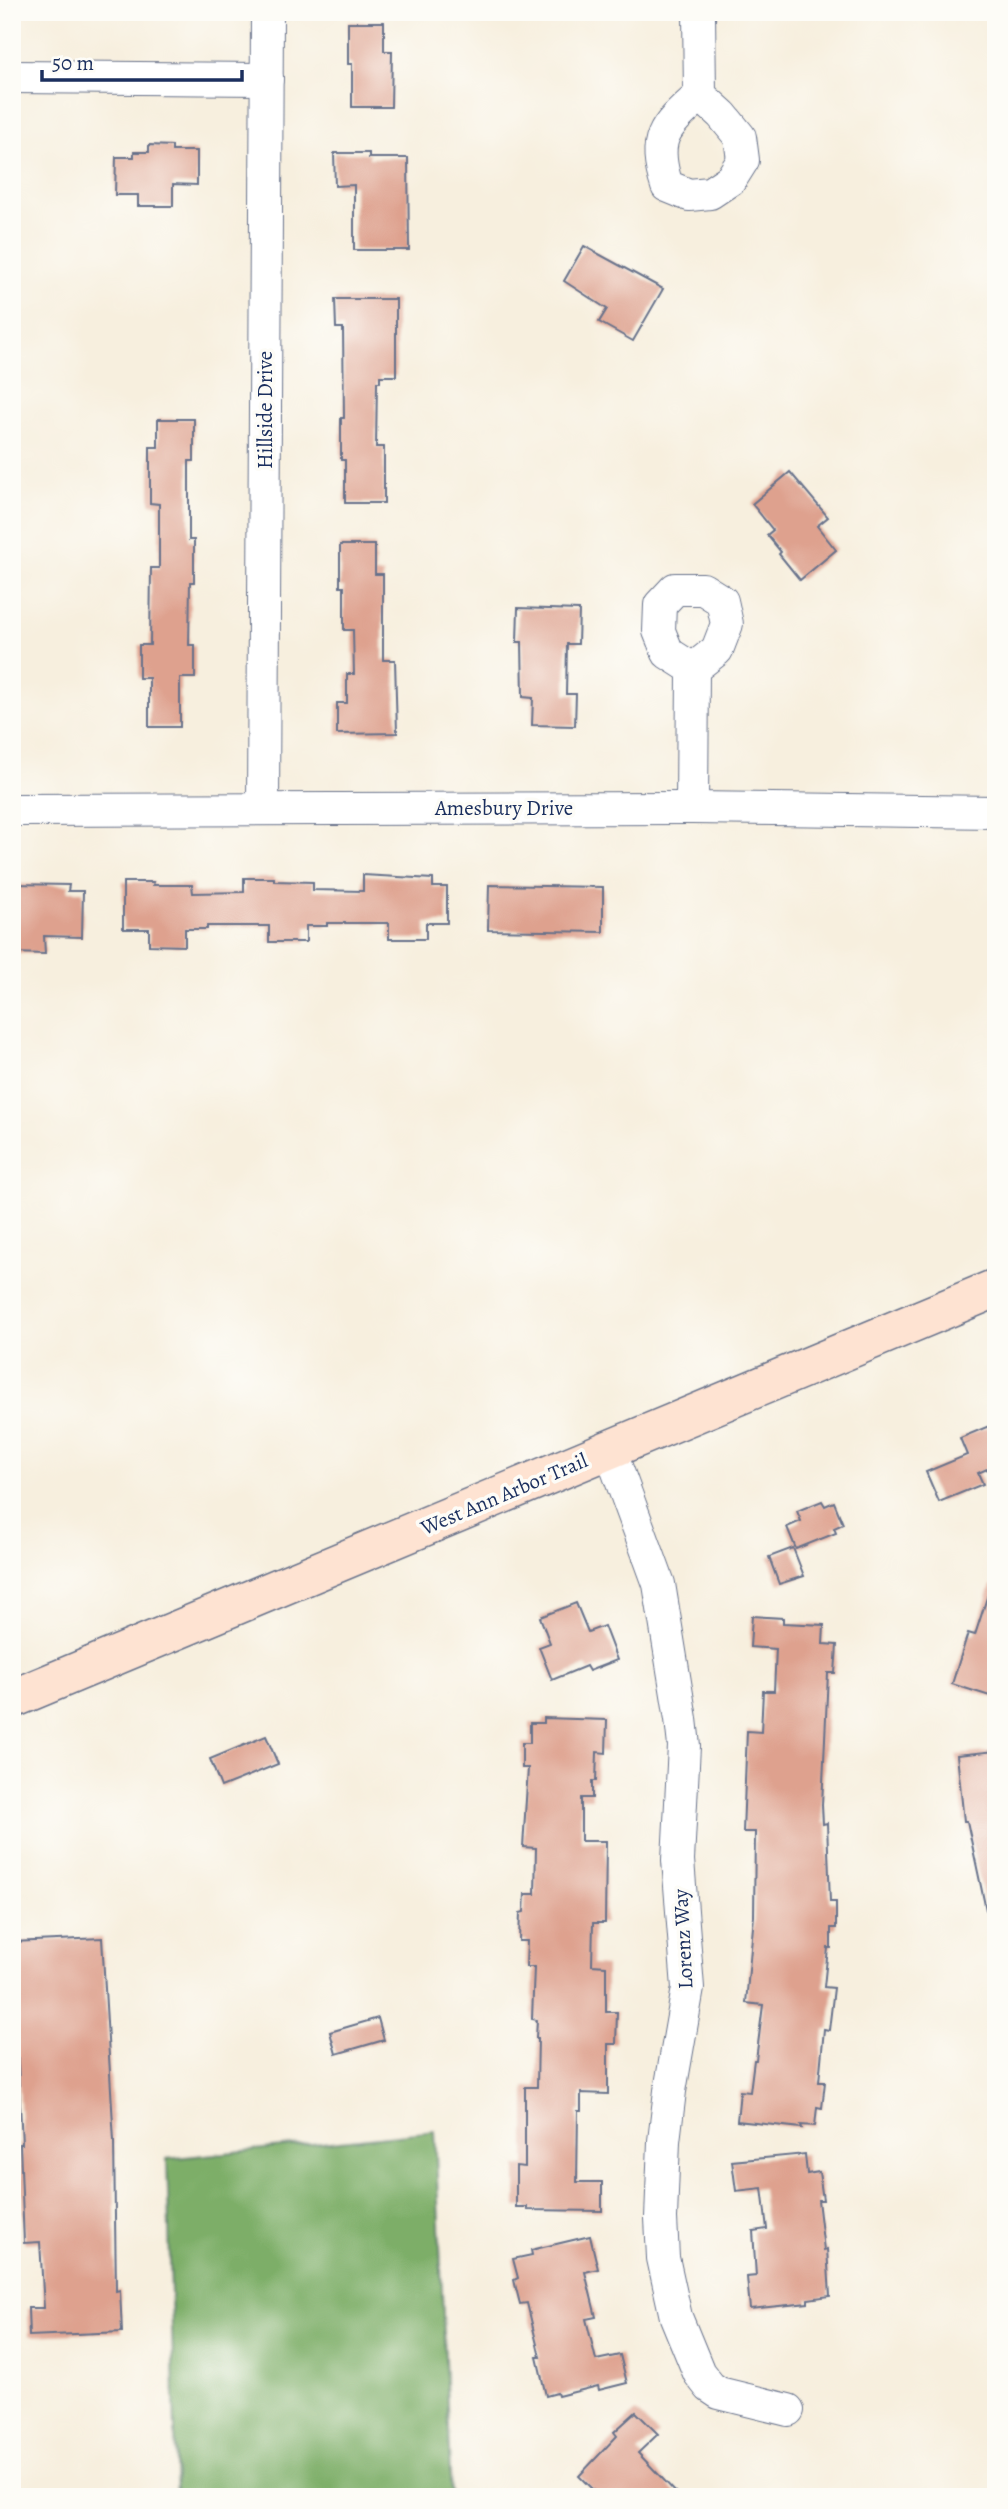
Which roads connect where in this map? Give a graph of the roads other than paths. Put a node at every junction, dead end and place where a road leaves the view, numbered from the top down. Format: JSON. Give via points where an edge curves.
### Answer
{"nodes":[{"id":1,"x":267,"y":12,"type":"edge"},
{"id":2,"x":699,"y":12,"type":"edge"},
{"id":3,"x":12,"y":77,"type":"edge"},
{"id":4,"x":267,"y":79,"type":"junction"},
{"id":5,"x":699,"y":95,"type":"dead end"},
{"id":6,"x":693,"y":669,"type":"dead end"},
{"id":7,"x":692,"y":808,"type":"junction"},
{"id":8,"x":263,"y":809,"type":"junction"},
{"id":9,"x":12,"y":810,"type":"edge"},
{"id":10,"x":996,"y":812,"type":"edge"},
{"id":11,"x":996,"y":1288,"type":"edge"},
{"id":12,"x":610,"y":1450,"type":"junction"},
{"id":13,"x":12,"y":1699,"type":"edge"},
{"id":14,"x":788,"y":2410,"type":"dead end"}],
"edges":[{"from":1,"to":4,"type":"street","name":"Hillside Drive"},
{"from":2,"to":5,"type":"street"},
{"from":3,"to":4,"type":"street"},
{"from":4,"to":8,"type":"street","name":"Hillside Drive"},
{"from":6,"to":7,"type":"street"},
{"from":7,"to":8,"type":"street","name":"Amesbury Drive"},
{"from":7,"to":10,"type":"street","name":"Amesbury Drive"},
{"from":8,"to":9,"type":"street","name":"Amesbury Drive"},
{"from":11,"to":12,"type":"street","name":"West Ann Arbor Trail"},
{"from":12,"to":13,"type":"street","name":"West Ann Arbor Trail"},
{"from":12,"to":14,"type":"street","name":"Lorenz Way","via":[[659,1584],[684,1746],[678,1860],[688,1988],[664,2141],[661,2218],[668,2288],[699,2373],[710,2387]]}]}
